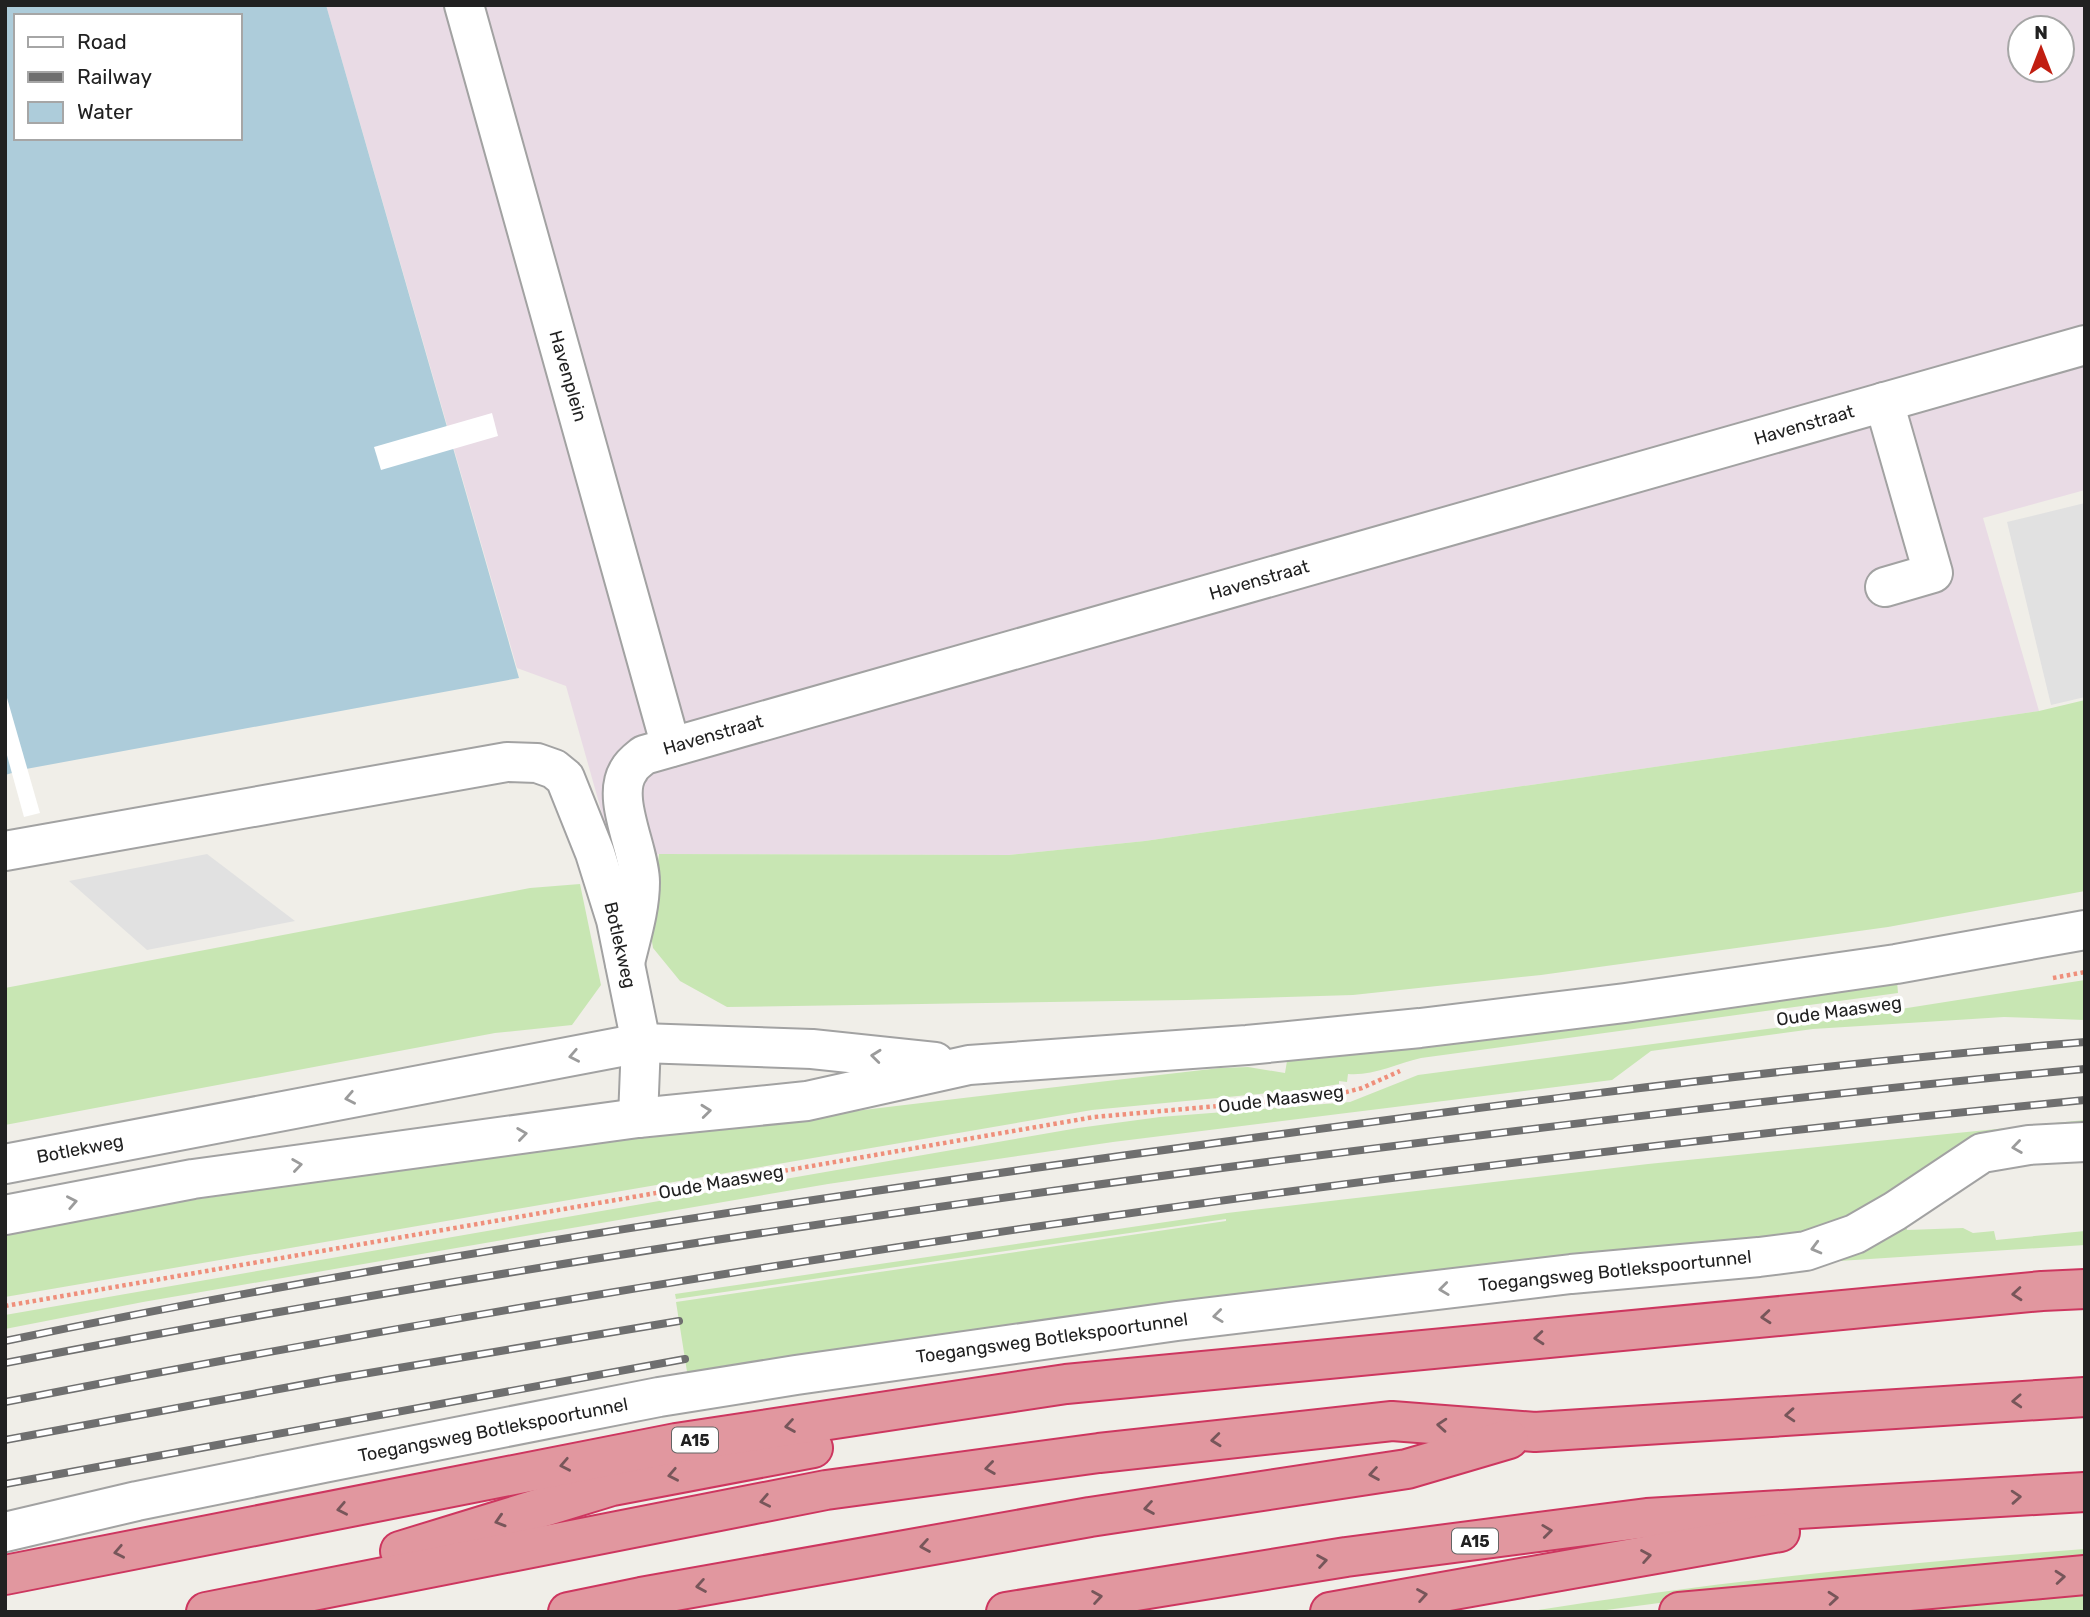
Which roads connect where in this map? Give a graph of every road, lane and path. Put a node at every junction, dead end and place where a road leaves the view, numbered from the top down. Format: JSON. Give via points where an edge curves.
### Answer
{"nodes":[{"id":1,"x":464,"y":5,"type":"edge"},
{"id":2,"x":2085,"y":345,"type":"edge"},
{"id":3,"x":1884,"y":402,"type":"junction"},
{"id":4,"x":1885,"y":586,"type":"dead end"},
{"id":5,"x":671,"y":747,"type":"junction"},
{"id":6,"x":5,"y":851,"type":"edge"},
{"id":7,"x":2085,"y":930,"type":"edge"},
{"id":8,"x":625,"y":963,"type":"junction"},
{"id":9,"x":2085,"y":972,"type":"edge"},
{"id":10,"x":2045,"y":979,"type":"dead end"},
{"id":11,"x":641,"y":1043,"type":"junction"},
{"id":12,"x":969,"y":1065,"type":"junction"},
{"id":13,"x":1405,"y":1069,"type":"dead end"},
{"id":14,"x":638,"y":1118,"type":"junction"},
{"id":15,"x":2085,"y":1142,"type":"edge"},
{"id":16,"x":5,"y":1164,"type":"edge"},
{"id":17,"x":5,"y":1215,"type":"edge"},
{"id":18,"x":2085,"y":1289,"type":"edge"},
{"id":19,"x":5,"y":1306,"type":"edge"},
{"id":20,"x":1392,"y":1352,"type":"junction"},
{"id":21,"x":2085,"y":1397,"type":"edge"},
{"id":22,"x":1535,"y":1432,"type":"junction"},
{"id":23,"x":324,"y":1463,"type":"junction"},
{"id":24,"x":2085,"y":1492,"type":"edge"},
{"id":25,"x":1948,"y":1502,"type":"junction"},
{"id":26,"x":5,"y":1520,"type":"edge"},
{"id":27,"x":5,"y":1532,"type":"edge"},
{"id":28,"x":5,"y":1575,"type":"edge"},
{"id":29,"x":2085,"y":1575,"type":"edge"},
{"id":30,"x":204,"y":1612,"type":"edge"},
{"id":31,"x":568,"y":1612,"type":"edge"},
{"id":32,"x":1006,"y":1612,"type":"edge"},
{"id":33,"x":1330,"y":1612,"type":"edge"},
{"id":34,"x":1679,"y":1612,"type":"edge"}],
"edges":[{"from":1,"to":5,"type":"street","name":"Havenplein"},
{"from":2,"to":3,"type":"street","name":"Havenstraat"},
{"from":3,"to":4,"type":"street","via":[[1933,573]]},
{"from":3,"to":5,"type":"street","name":"Havenstraat"},
{"from":5,"to":8,"type":"street","name":"Havenstraat","via":[[644,755],[628,771],[622,789],[640,883]]},
{"from":6,"to":8,"type":"street","name":"Botlekweg","via":[[506,762],[537,762],[565,778],[595,853]]},
{"from":7,"to":12,"type":"street","via":[[1896,964],[1420,1028]]},
{"from":8,"to":11,"type":"street","name":"Botlekweg"},
{"from":9,"to":10,"type":"path"},
{"from":12,"to":11,"type":"street","one_way":true,"via":[[812,1049]]},
{"from":11,"to":14,"type":"street"},
{"from":11,"to":16,"type":"street","name":"Botlekweg","one_way":true},
{"from":14,"to":12,"type":"street","one_way":true,"via":[[807,1101]]},
{"from":13,"to":19,"type":"path","name":"Oude Maasweg","via":[[1331,1096],[1094,1117]]},
{"from":17,"to":14,"type":"street","one_way":true,"via":[[193,1179]]},
{"from":15,"to":23,"type":"street","name":"Toegangsweg Botlekspoortunnel","one_way":true,"via":[[1982,1153],[1855,1234],[1806,1251],[1404,1293],[953,1351],[659,1397]]},
{"from":18,"to":20,"type":"highway","number":"A15","one_way":true},
{"from":20,"to":28,"type":"highway","number":"A15","one_way":true,"via":[[1066,1384],[676,1443]]},
{"from":20,"to":30,"type":"highway","number":"A15","one_way":true,"via":[[860,1438],[612,1486]]},
{"from":21,"to":22,"type":"highway","number":"A15","one_way":true},
{"from":22,"to":30,"type":"highway","number":"A15","one_way":true,"via":[[1392,1421],[826,1489]]},
{"from":22,"to":31,"type":"highway","number":"A15","one_way":true,"via":[[1407,1469],[1090,1517]]},
{"from":23,"to":26,"type":"street"},
{"from":23,"to":27,"type":"street","name":"Toegangsweg Botlekspoortunnel"},
{"from":25,"to":24,"type":"highway","number":"A15","one_way":true},
{"from":32,"to":25,"type":"highway","number":"A15","one_way":true,"via":[[1346,1557],[1647,1518]]},
{"from":33,"to":25,"type":"highway","number":"A15","one_way":true},
{"from":34,"to":29,"type":"highway","one_way":true}]}
